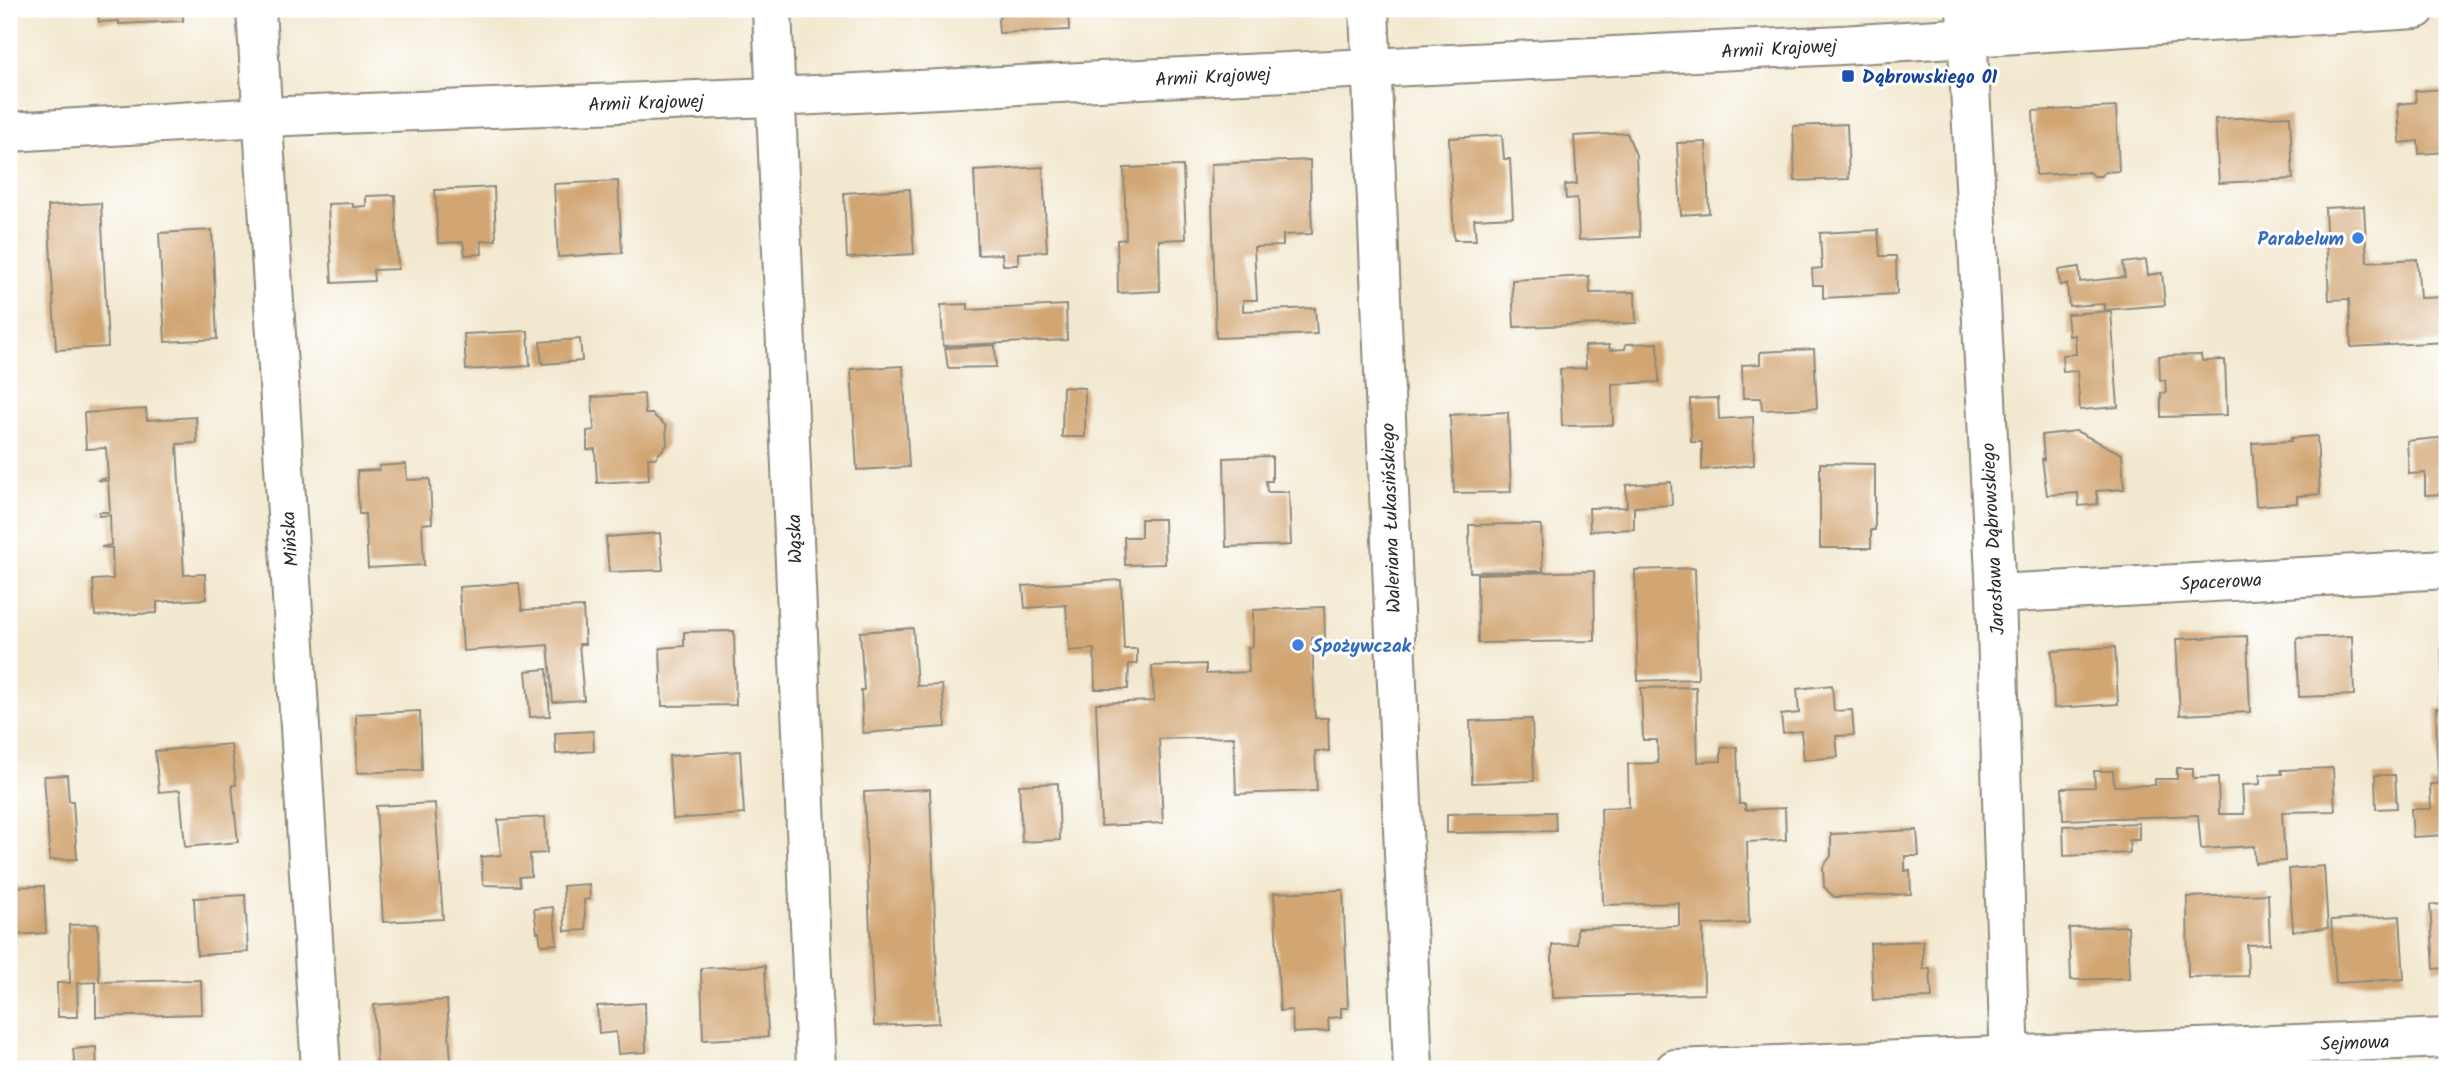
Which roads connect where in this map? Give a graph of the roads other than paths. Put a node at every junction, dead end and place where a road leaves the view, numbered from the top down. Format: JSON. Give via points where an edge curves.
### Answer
{"nodes":[{"id":1,"x":256,"y":9,"type":"edge"},
{"id":2,"x":772,"y":9,"type":"edge"},
{"id":3,"x":1369,"y":9,"type":"edge"},
{"id":4,"x":2416,"y":9,"type":"edge"},
{"id":5,"x":1967,"y":23,"type":"edge"},
{"id":6,"x":1372,"y":68,"type":"junction"},
{"id":7,"x":774,"y":97,"type":"junction"},
{"id":8,"x":263,"y":117,"type":"junction"},
{"id":9,"x":9,"y":132,"type":"edge"},
{"id":10,"x":2447,"y":569,"type":"edge"},
{"id":11,"x":1996,"y":594,"type":"junction"},
{"id":12,"x":2447,"y":1038,"type":"edge"},
{"id":13,"x":2010,"y":1062,"type":"edge"},
{"id":14,"x":321,"y":1069,"type":"edge"},
{"id":15,"x":817,"y":1069,"type":"edge"},
{"id":16,"x":1413,"y":1069,"type":"edge"},
{"id":17,"x":1675,"y":1069,"type":"edge"}],
"edges":[{"from":1,"to":8,"type":"street","name":"Mińska"},
{"from":2,"to":7,"type":"street","name":"Wąska"},
{"from":3,"to":6,"type":"street","name":"Waleriana Łukasińskiego"},
{"from":4,"to":5,"type":"street","name":"Armii Krajowej"},
{"from":5,"to":6,"type":"street","name":"Armii Krajowej"},
{"from":5,"to":11,"type":"street","name":"Jarosława Dąbrowskiego"},
{"from":6,"to":7,"type":"street","name":"Armii Krajowej"},
{"from":6,"to":16,"type":"street","name":"Waleriana Łukasińskiego"},
{"from":7,"to":8,"type":"street","name":"Armii Krajowej"},
{"from":7,"to":15,"type":"street","name":"Wąska"},
{"from":8,"to":9,"type":"street","name":"Armii Krajowej"},
{"from":8,"to":14,"type":"street","name":"Mińska"},
{"from":10,"to":11,"type":"street","name":"Spacerowa"},
{"from":11,"to":13,"type":"street","name":"Jarosława Dąbrowskiego"},
{"from":12,"to":13,"type":"street","name":"Sejmowa"},
{"from":13,"to":17,"type":"street","name":"Sejmowa"}]}
